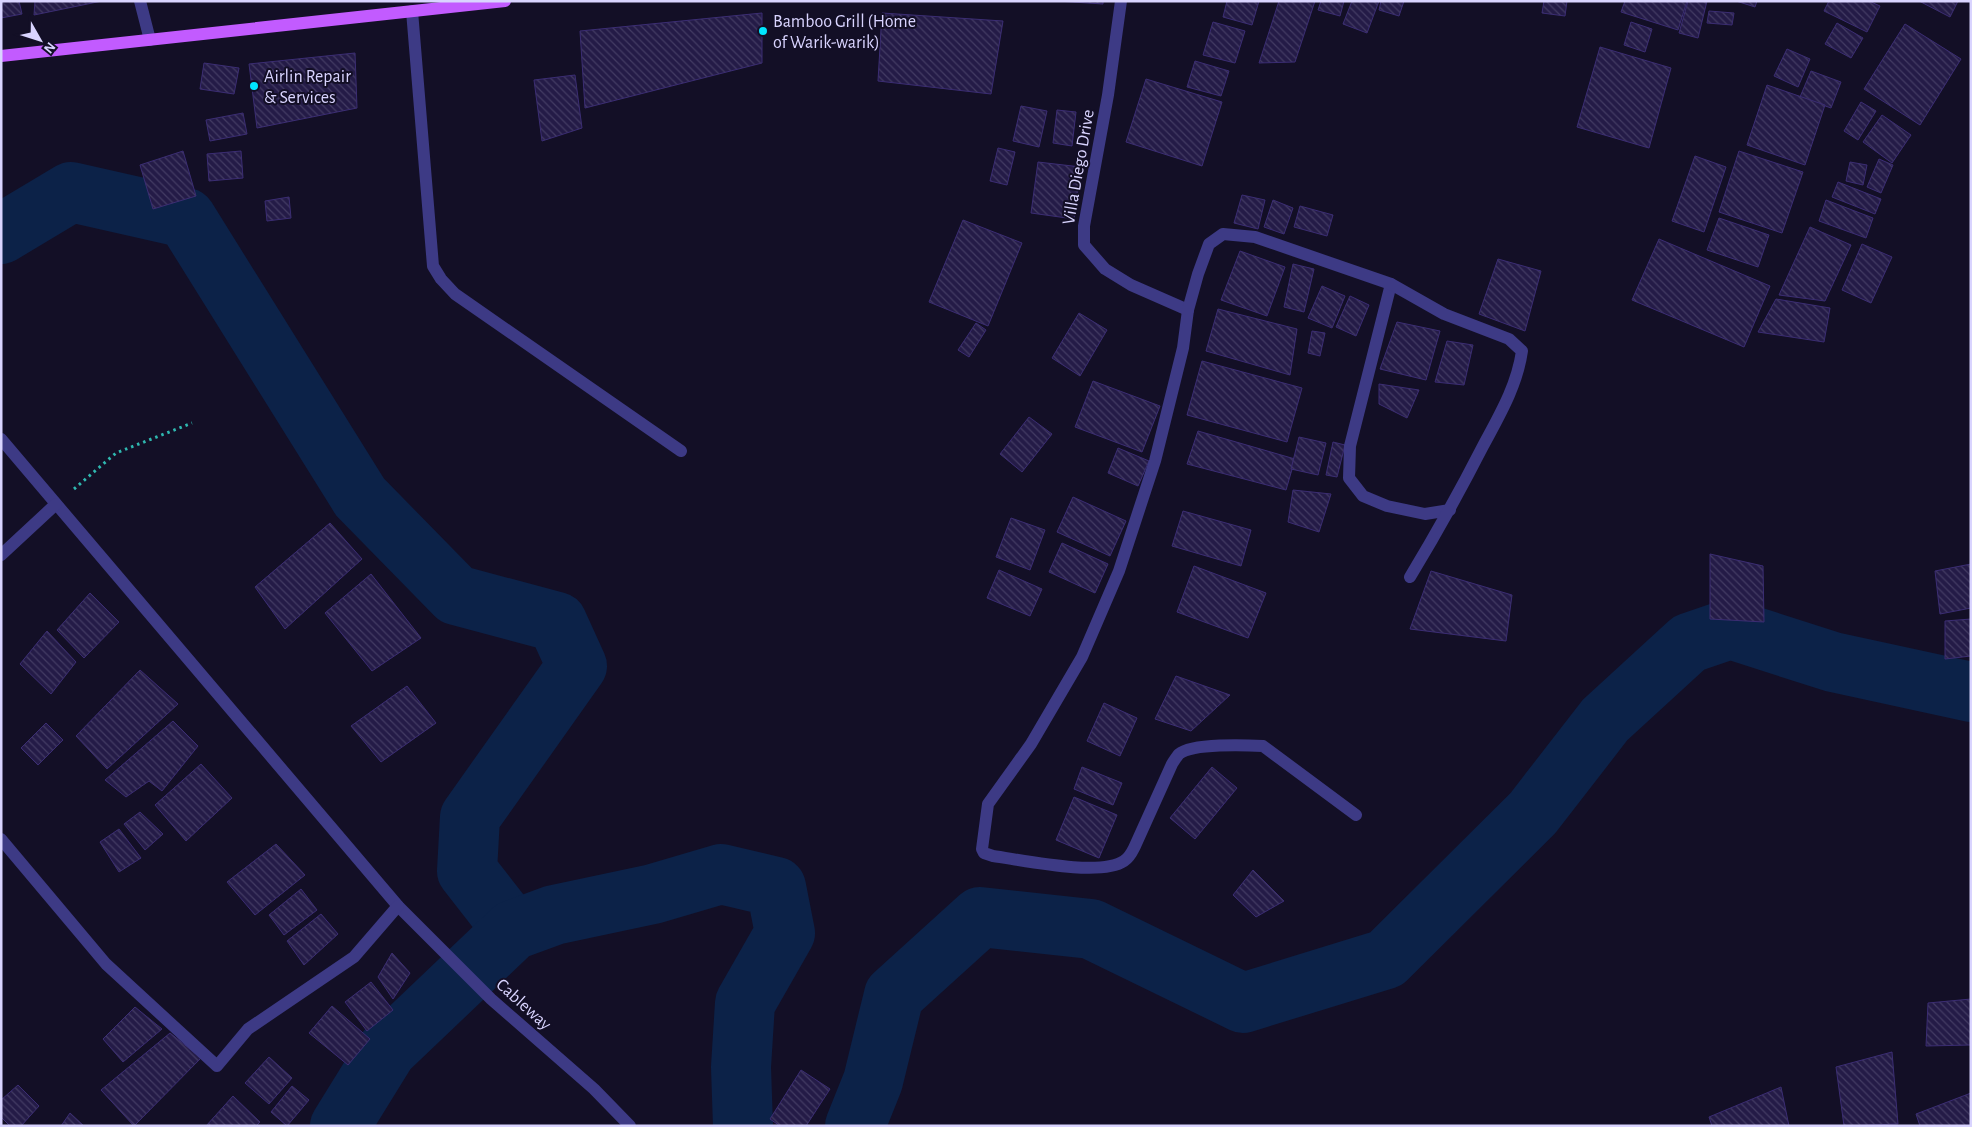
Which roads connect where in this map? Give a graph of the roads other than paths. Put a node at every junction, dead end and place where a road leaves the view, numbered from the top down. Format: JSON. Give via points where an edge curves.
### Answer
{"nodes":[{"id":1,"x":140,"y":1,"type":"edge"},
{"id":2,"x":505,"y":1,"type":"edge"},
{"id":3,"x":1121,"y":1,"type":"edge"},
{"id":4,"x":412,"y":11,"type":"junction"},
{"id":5,"x":150,"y":40,"type":"junction"},
{"id":6,"x":1,"y":56,"type":"edge"},
{"id":7,"x":1391,"y":284,"type":"junction"},
{"id":8,"x":1188,"y":310,"type":"junction"},
{"id":9,"x":1,"y":439,"type":"edge"},
{"id":10,"x":681,"y":451,"type":"dead end"},
{"id":11,"x":56,"y":504,"type":"junction"},
{"id":12,"x":1450,"y":510,"type":"junction"},
{"id":13,"x":1,"y":554,"type":"edge"},
{"id":14,"x":1410,"y":577,"type":"dead end"},
{"id":15,"x":1356,"y":814,"type":"dead end"},
{"id":16,"x":1,"y":839,"type":"edge"},
{"id":17,"x":398,"y":906,"type":"junction"},
{"id":18,"x":630,"y":1126,"type":"edge"}],
"edges":[{"from":1,"to":5,"type":"street"},
{"from":2,"to":4,"type":"main road"},
{"from":3,"to":8,"type":"street","name":"Villa Diego Drive","via":[[1084,226],[1084,245],[1105,269]]},
{"from":4,"to":5,"type":"main road"},
{"from":4,"to":10,"type":"street","via":[[433,266],[454,294]]},
{"from":5,"to":6,"type":"main road"},
{"from":7,"to":8,"type":"street","via":[[1255,238],[1223,234],[1209,244]]},
{"from":7,"to":12,"type":"street","via":[[1350,446],[1349,478],[1363,496],[1387,506],[1425,514]]},
{"from":7,"to":12,"type":"street","via":[[1444,314],[1509,339],[1522,351],[1509,396]]},
{"from":8,"to":15,"type":"street","via":[[1183,348],[1155,461],[1119,571],[1082,657],[1031,744],[988,804],[982,849],[993,856],[1080,868],[1107,867],[1123,862],[1133,850],[1172,764],[1179,754],[1190,748],[1263,746]]},
{"from":9,"to":11,"type":"street","name":"Cableway"},
{"from":11,"to":13,"type":"street"},
{"from":11,"to":17,"type":"street","name":"Cableway"},
{"from":12,"to":14,"type":"street"},
{"from":16,"to":17,"type":"street","via":[[106,964],[217,1066],[248,1029],[354,957]]},
{"from":17,"to":18,"type":"street","name":"Cableway","via":[[491,999],[594,1089]]}]}
